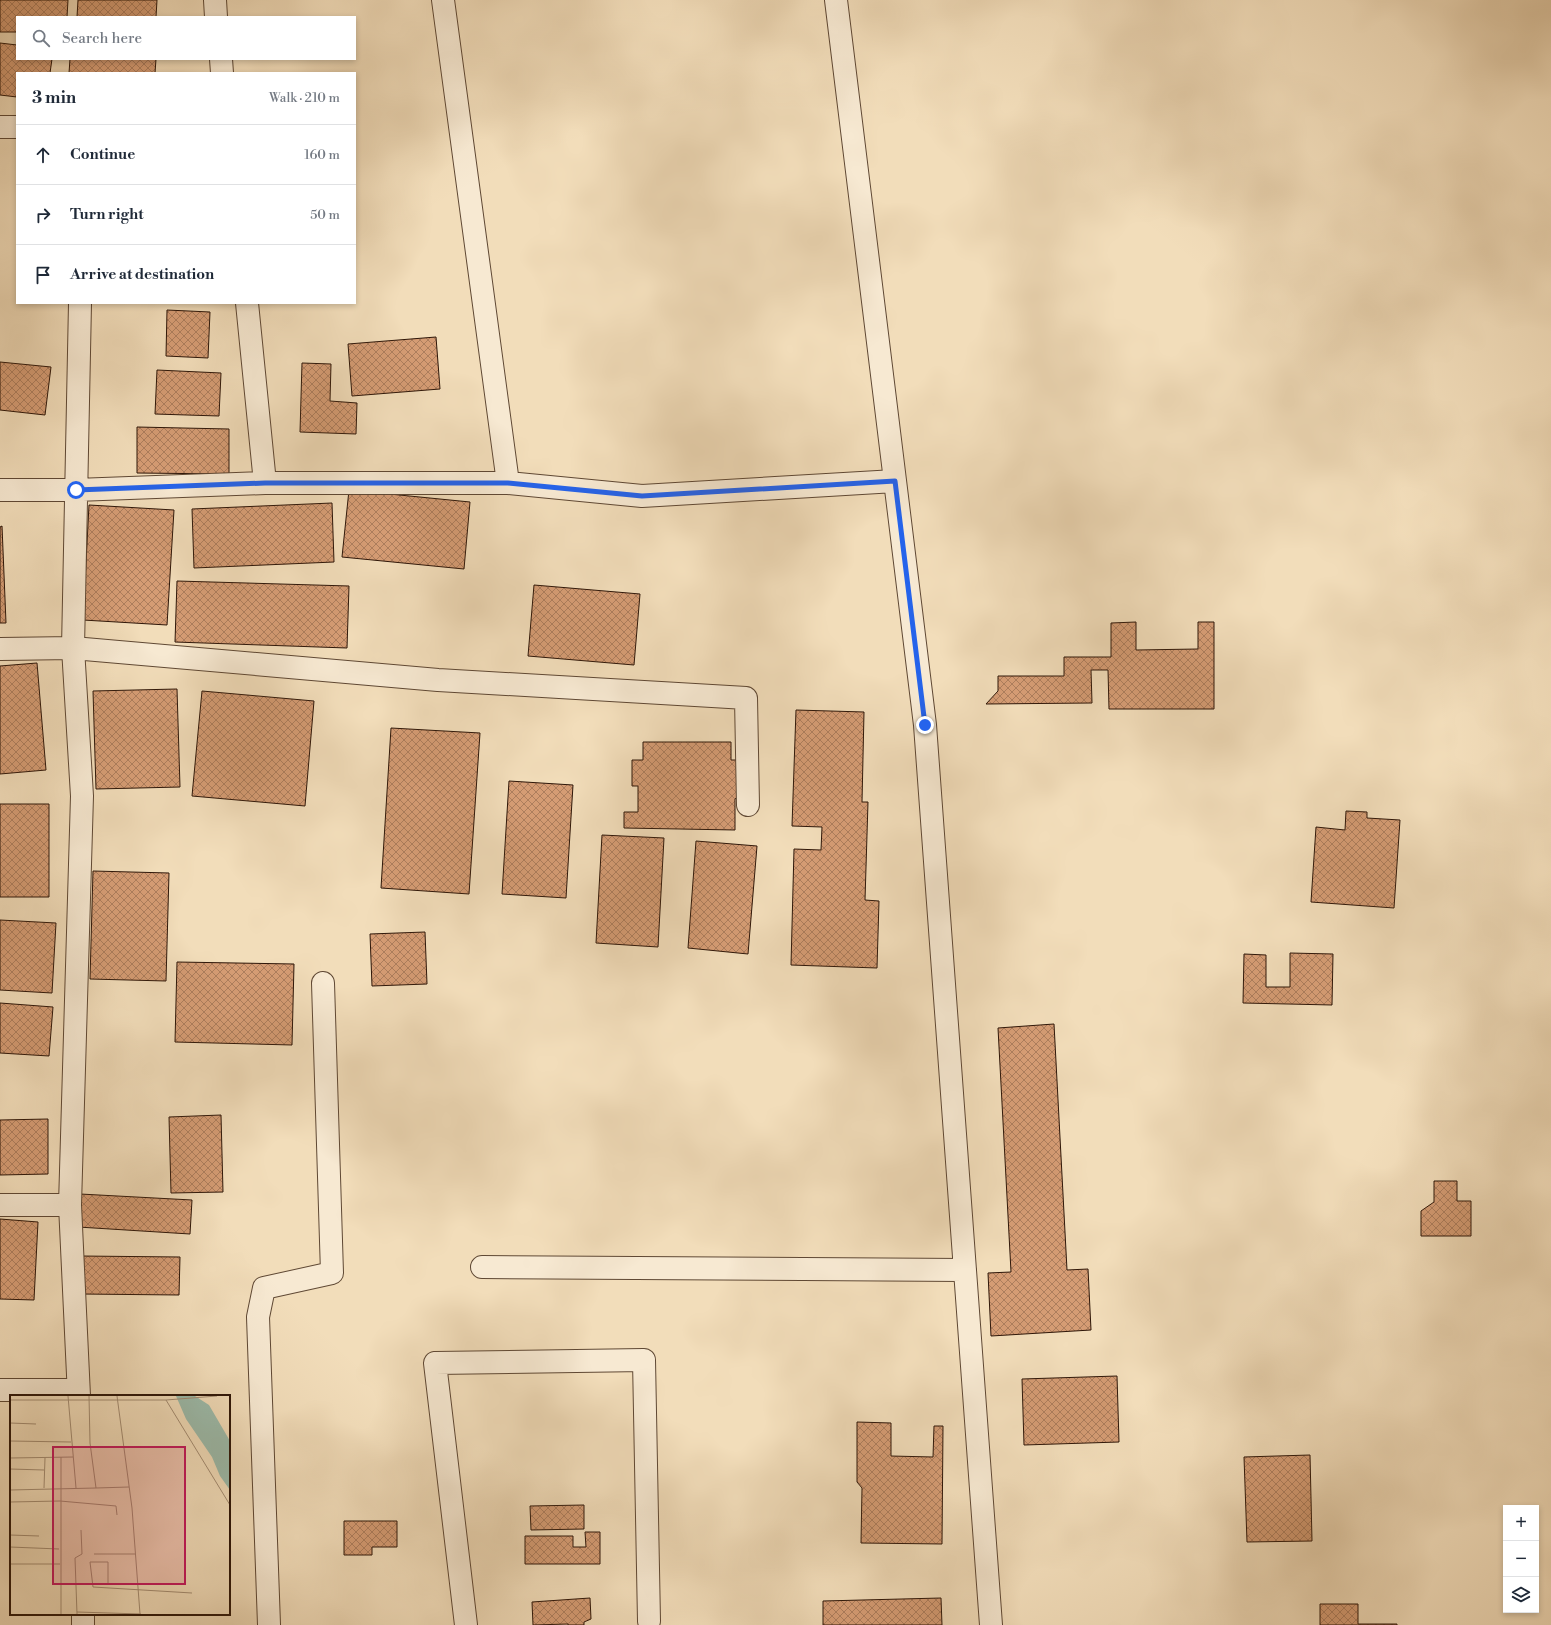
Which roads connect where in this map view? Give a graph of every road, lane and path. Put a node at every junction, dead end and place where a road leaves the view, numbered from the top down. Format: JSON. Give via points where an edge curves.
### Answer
{"nodes":[{"id":1,"x":215,"y":0,"type":"edge"},
{"id":2,"x":443,"y":0,"type":"edge"},
{"id":3,"x":836,"y":0,"type":"edge"},
{"id":4,"x":216,"y":16,"type":"edge"},
{"id":5,"x":221,"y":60,"type":"edge"},
{"id":6,"x":222,"y":72,"type":"edge"},
{"id":7,"x":0,"y":127,"type":"edge"},
{"id":8,"x":16,"y":127,"type":"edge"},
{"id":9,"x":80,"y":304,"type":"edge"},
{"id":10,"x":246,"y":304,"type":"edge"},
{"id":11,"x":895,"y":481,"type":"junction"},
{"id":12,"x":265,"y":483,"type":"junction"},
{"id":13,"x":508,"y":483,"type":"junction"},
{"id":14,"x":0,"y":490,"type":"edge"},
{"id":15,"x":76,"y":490,"type":"junction"},
{"id":16,"x":73,"y":648,"type":"junction"},
{"id":17,"x":0,"y":649,"type":"edge"},
{"id":18,"x":748,"y":805,"type":"dead end"},
{"id":19,"x":323,"y":984,"type":"dead end"},
{"id":20,"x":0,"y":1205,"type":"edge"},
{"id":21,"x":70,"y":1205,"type":"junction"},
{"id":22,"x":482,"y":1267,"type":"dead end"},
{"id":23,"x":965,"y":1270,"type":"junction"},
{"id":24,"x":0,"y":1390,"type":"edge"},
{"id":25,"x":79,"y":1393,"type":"edge"},
{"id":26,"x":649,"y":1621,"type":"dead end"},
{"id":27,"x":269,"y":1625,"type":"edge"},
{"id":28,"x":466,"y":1625,"type":"edge"},
{"id":29,"x":991,"y":1625,"type":"edge"}],
"edges":[{"from":1,"to":4,"type":"street"},
{"from":2,"to":13,"type":"street"},
{"from":3,"to":11,"type":"street"},
{"from":5,"to":6,"type":"street"},
{"from":7,"to":8,"type":"street"},
{"from":9,"to":15,"type":"street"},
{"from":10,"to":12,"type":"street"},
{"from":11,"to":13,"type":"street","via":[[642,496]]},
{"from":11,"to":23,"type":"street","via":[[925,725]]},
{"from":12,"to":13,"type":"street"},
{"from":12,"to":15,"type":"street"},
{"from":14,"to":15,"type":"street"},
{"from":15,"to":16,"type":"street"},
{"from":16,"to":17,"type":"street"},
{"from":16,"to":18,"type":"street","via":[[438,680],[746,698]]},
{"from":16,"to":21,"type":"street","via":[[82,796]]},
{"from":19,"to":27,"type":"street","via":[[332,1273],[264,1288],[258,1317]]},
{"from":20,"to":21,"type":"street"},
{"from":21,"to":25,"type":"street"},
{"from":22,"to":23,"type":"street"},
{"from":23,"to":29,"type":"street"},
{"from":24,"to":25,"type":"street"},
{"from":26,"to":28,"type":"street","via":[[644,1360],[435,1363]]}]}
